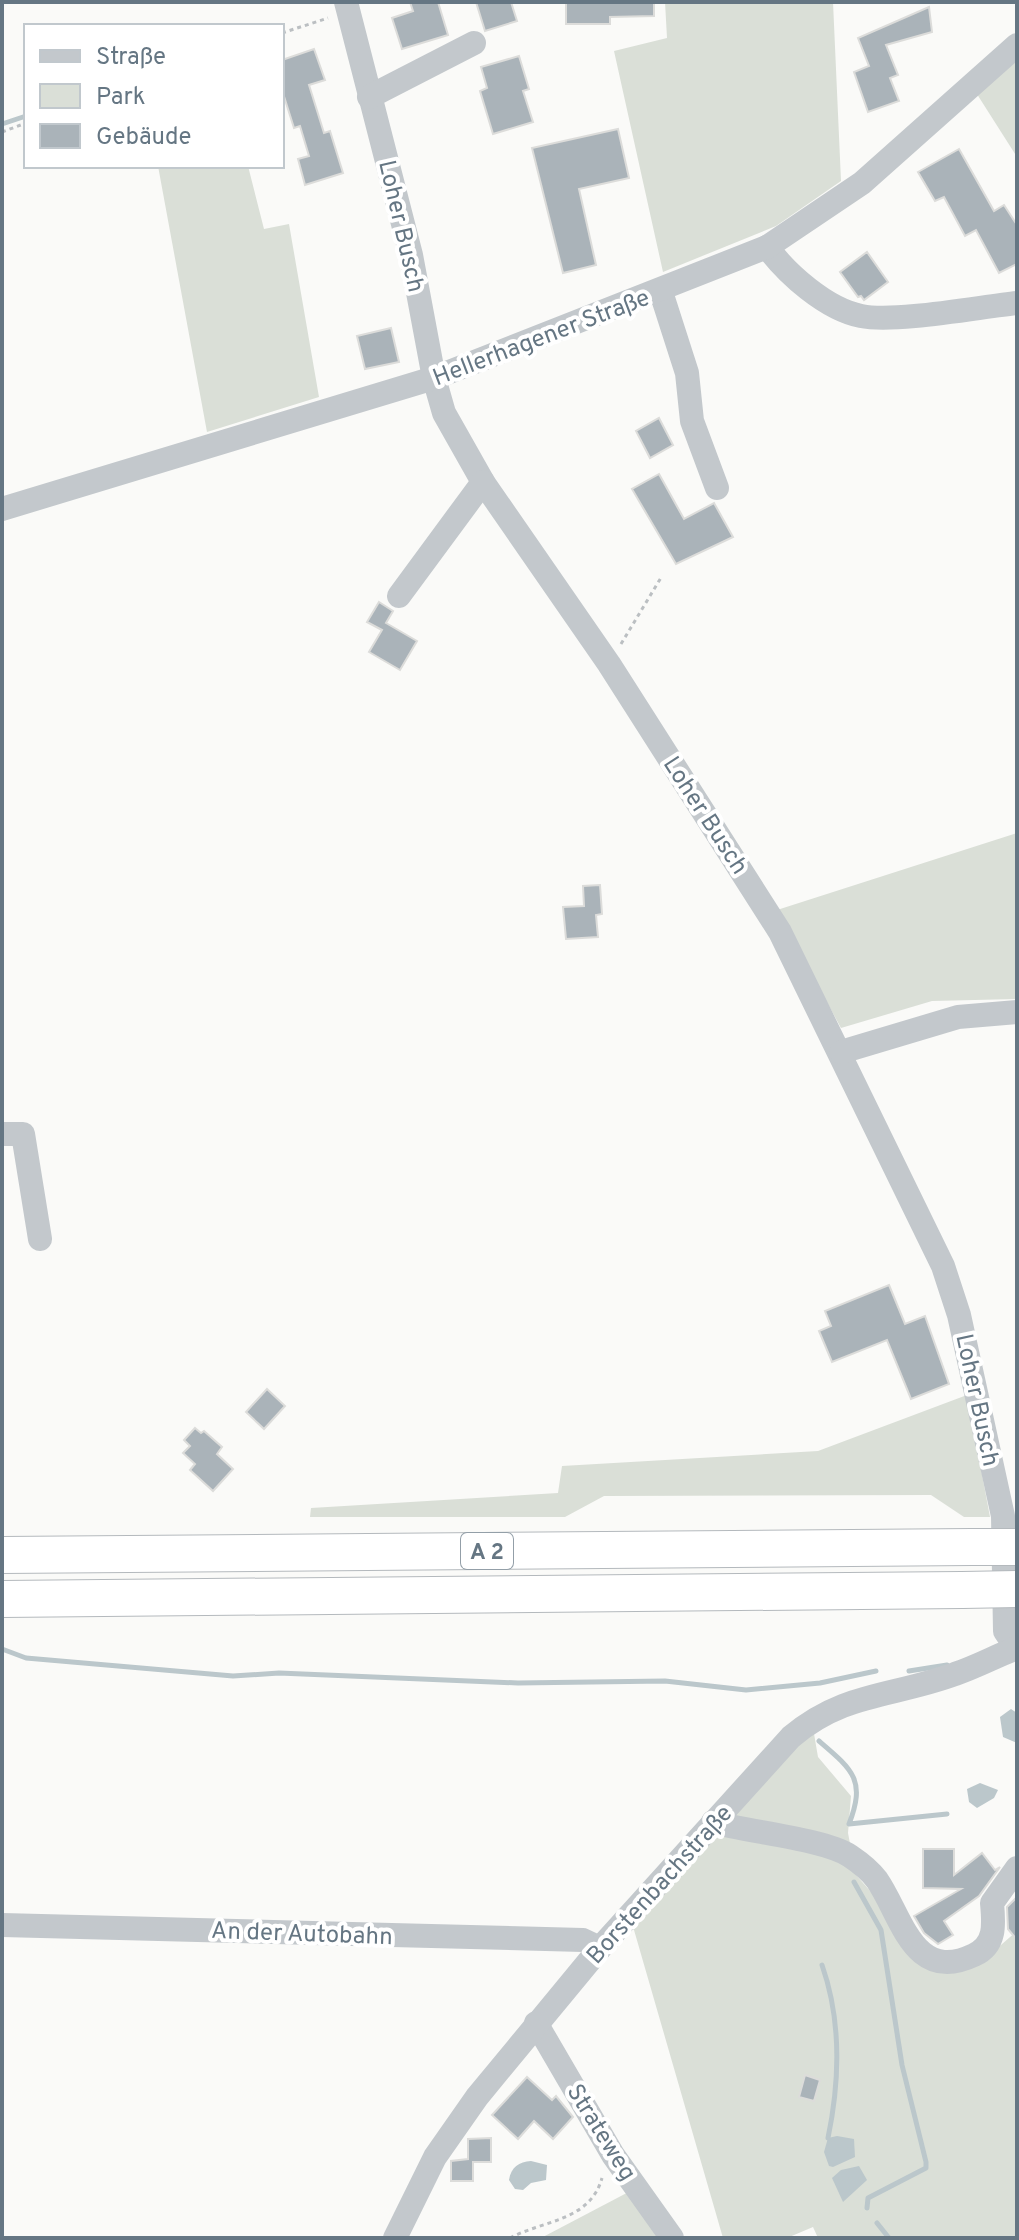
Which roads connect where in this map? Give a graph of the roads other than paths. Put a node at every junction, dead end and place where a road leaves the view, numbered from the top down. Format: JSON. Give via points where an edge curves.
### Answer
{"nodes":[{"id":1,"x":346,"y":7,"type":"edge"},
{"id":2,"x":474,"y":43,"type":"dead end"},
{"id":3,"x":1017,"y":45,"type":"edge"},
{"id":4,"x":369,"y":97,"type":"junction"},
{"id":5,"x":767,"y":247,"type":"junction"},
{"id":6,"x":661,"y":292,"type":"junction"},
{"id":7,"x":1017,"y":303,"type":"edge"},
{"id":8,"x":434,"y":378,"type":"junction"},
{"id":9,"x":483,"y":482,"type":"junction"},
{"id":10,"x":717,"y":488,"type":"dead end"},
{"id":11,"x":2,"y":509,"type":"edge"},
{"id":12,"x":399,"y":596,"type":"dead end"},
{"id":13,"x":1017,"y":1012,"type":"edge"},
{"id":14,"x":841,"y":1052,"type":"junction"},
{"id":15,"x":2,"y":1134,"type":"edge"},
{"id":16,"x":40,"y":1239,"type":"dead end"},
{"id":17,"x":1017,"y":1547,"type":"edge"},
{"id":18,"x":2,"y":1555,"type":"edge"},
{"id":19,"x":1017,"y":1589,"type":"edge"},
{"id":20,"x":2,"y":1599,"type":"edge"},
{"id":21,"x":1017,"y":1648,"type":"edge"},
{"id":22,"x":713,"y":1822,"type":"junction"},
{"id":23,"x":1017,"y":1868,"type":"edge"},
{"id":24,"x":2,"y":1925,"type":"edge"},
{"id":25,"x":600,"y":1948,"type":"junction"},
{"id":26,"x":536,"y":2023,"type":"junction"},
{"id":27,"x":395,"y":2238,"type":"edge"},
{"id":28,"x":672,"y":2238,"type":"edge"}],
"edges":[{"from":1,"to":4,"type":"street","name":"Loher Busch"},
{"from":2,"to":4,"type":"street"},
{"from":3,"to":5,"type":"street","name":"Hellerhagener Straße","via":[[862,183]]},
{"from":4,"to":8,"type":"street","name":"Loher Busch","via":[[411,255]]},
{"from":5,"to":6,"type":"street","name":"Hellerhagener Straße"},
{"from":5,"to":7,"type":"street","via":[[821,297],[862,316]]},
{"from":6,"to":8,"type":"street","name":"Hellerhagener Straße"},
{"from":6,"to":10,"type":"street","via":[[687,373],[692,421]]},
{"from":8,"to":9,"type":"street","name":"Loher Busch","via":[[444,413]]},
{"from":8,"to":11,"type":"street","name":"Hellerhagener Straße"},
{"from":9,"to":12,"type":"street"},
{"from":9,"to":14,"type":"street","name":"Loher Busch","via":[[609,664],[780,932]]},
{"from":13,"to":14,"type":"street","via":[[958,1017]]},
{"from":14,"to":21,"type":"street","name":"Loher Busch","via":[[943,1266],[959,1315],[1003,1516],[1005,1631]]},
{"from":15,"to":16,"type":"street","via":[[23,1134]]},
{"from":17,"to":18,"type":"highway","number":"A 2","bridge":true},
{"from":19,"to":20,"type":"highway","number":"A 2","bridge":true},
{"from":21,"to":22,"type":"street","name":"Borstenbachstraße","via":[[954,1675],[817,1715]]},
{"from":22,"to":23,"type":"street","via":[[848,1854],[876,1878],[913,1948],[938,1961],[956,1961],[984,1949],[994,1932],[992,1903]]},
{"from":22,"to":25,"type":"street","name":"Borstenbachstraße"},
{"from":24,"to":25,"type":"street","name":"An der Autobahn","via":[[583,1940]]},
{"from":25,"to":26,"type":"street","name":"Borstenbachstraße"},
{"from":26,"to":27,"type":"street","name":"Borstenbachstraße","via":[[435,2157]]},
{"from":26,"to":28,"type":"street","name":"Strateweg","via":[[613,2155]]}]}
